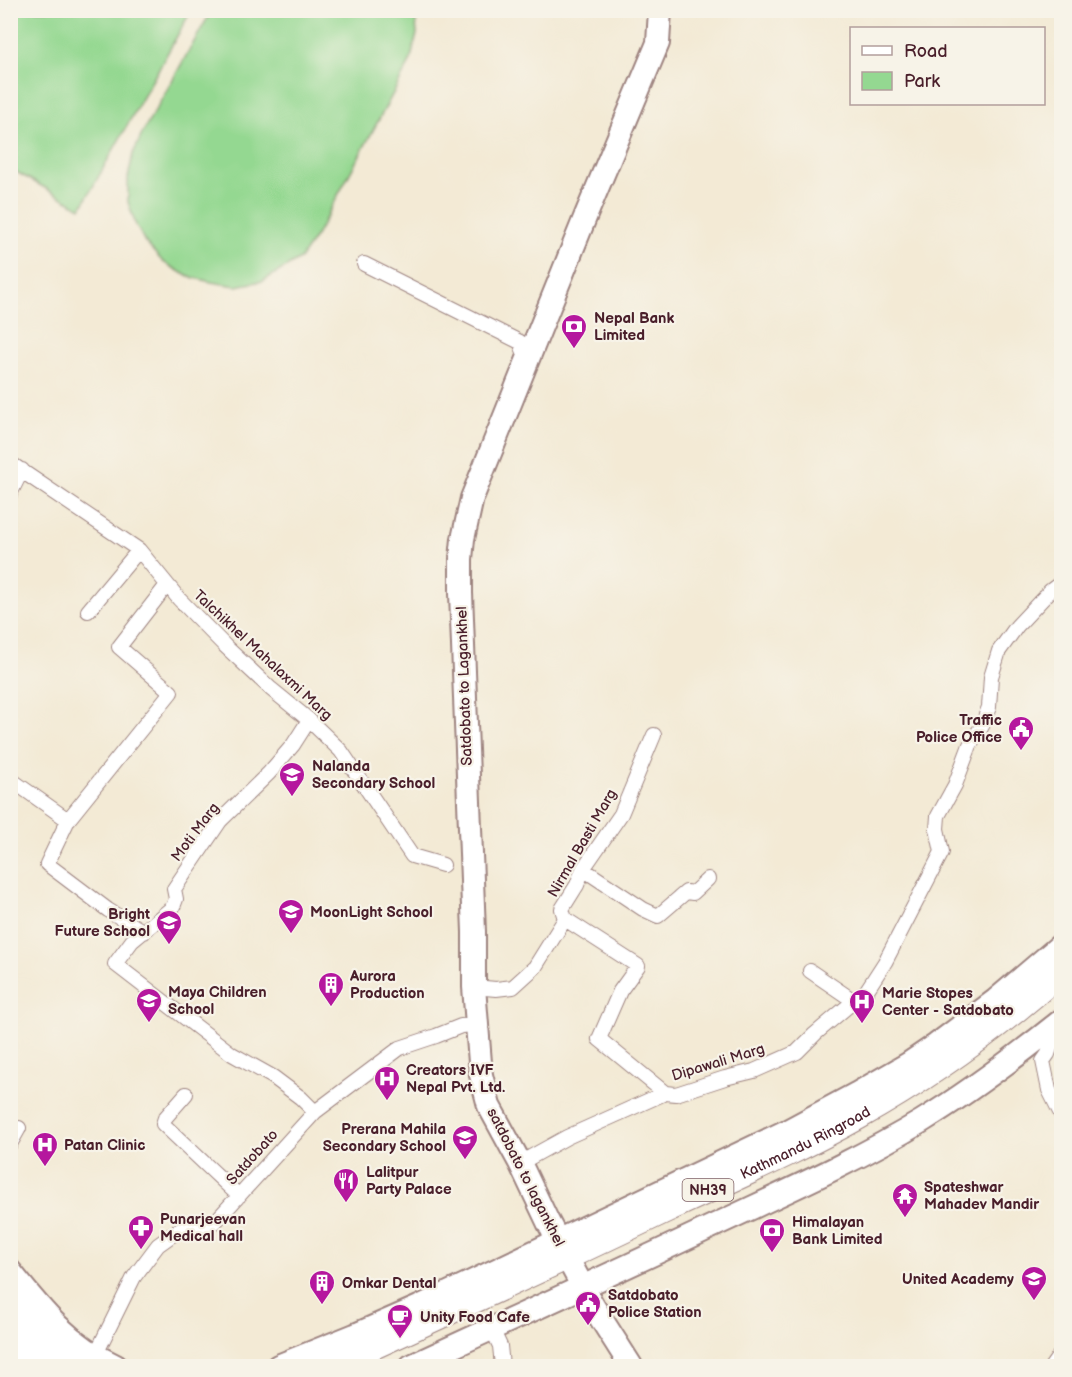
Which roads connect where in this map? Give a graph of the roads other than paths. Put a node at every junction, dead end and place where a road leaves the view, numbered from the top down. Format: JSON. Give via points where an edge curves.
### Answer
{"nodes":[{"id":1,"x":660,"y":10,"type":"edge"},
{"id":2,"x":364,"y":264,"type":"dead end"},
{"id":3,"x":527,"y":359,"type":"junction"},
{"id":4,"x":16,"y":467,"type":"edge"},
{"id":5,"x":10,"y":494,"type":"edge"},
{"id":6,"x":139,"y":550,"type":"junction"},
{"id":7,"x":1062,"y":582,"type":"edge"},
{"id":8,"x":167,"y":585,"type":"junction"},
{"id":9,"x":88,"y":611,"type":"dead end"},
{"id":10,"x":309,"y":720,"type":"junction"},
{"id":11,"x":654,"y":735,"type":"dead end"},
{"id":12,"x":10,"y":779,"type":"edge"},
{"id":13,"x":68,"y":820,"type":"junction"},
{"id":14,"x":443,"y":865,"type":"dead end"},
{"id":15,"x":583,"y":868,"type":"junction"},
{"id":16,"x":708,"y":879,"type":"dead end"},
{"id":17,"x":565,"y":919,"type":"junction"},
{"id":18,"x":144,"y":932,"type":"junction"},
{"id":19,"x":1062,"y":944,"type":"edge"},
{"id":20,"x":810,"y":970,"type":"dead end"},
{"id":21,"x":1062,"y":970,"type":"edge"},
{"id":22,"x":474,"y":987,"type":"junction"},
{"id":23,"x":1062,"y":992,"type":"edge"},
{"id":24,"x":854,"y":1001,"type":"junction"},
{"id":25,"x":478,"y":1026,"type":"junction"},
{"id":26,"x":1054,"y":1026,"type":"edge"},
{"id":27,"x":665,"y":1093,"type":"junction"},
{"id":28,"x":186,"y":1094,"type":"dead end"},
{"id":29,"x":315,"y":1112,"type":"junction"},
{"id":30,"x":1062,"y":1116,"type":"edge"},
{"id":31,"x":19,"y":1128,"type":"dead end"},
{"id":32,"x":10,"y":1144,"type":"edge"},
{"id":33,"x":520,"y":1163,"type":"junction"},
{"id":34,"x":239,"y":1196,"type":"junction"},
{"id":35,"x":570,"y":1263,"type":"junction"},
{"id":36,"x":10,"y":1271,"type":"edge"},
{"id":37,"x":10,"y":1306,"type":"edge"},
{"id":38,"x":492,"y":1329,"type":"junction"},
{"id":39,"x":10,"y":1333,"type":"edge"},
{"id":40,"x":1062,"y":1352,"type":"edge"},
{"id":41,"x":10,"y":1362,"type":"edge"},
{"id":42,"x":86,"y":1363,"type":"edge"},
{"id":43,"x":15,"y":1366,"type":"edge"},
{"id":44,"x":42,"y":1366,"type":"edge"},
{"id":45,"x":116,"y":1366,"type":"edge"},
{"id":46,"x":278,"y":1366,"type":"edge"},
{"id":47,"x":329,"y":1366,"type":"edge"},
{"id":48,"x":368,"y":1366,"type":"edge"},
{"id":49,"x":411,"y":1366,"type":"edge"},
{"id":50,"x":502,"y":1366,"type":"edge"},
{"id":51,"x":631,"y":1366,"type":"edge"},
{"id":52,"x":1052,"y":1366,"type":"edge"}],
"edges":[{"from":1,"to":3,"type":"main road","name":"Satdobato to Lagankhel","via":[[658,43]]},
{"from":2,"to":3,"type":"street","via":[[519,342]]},
{"from":3,"to":22,"type":"main road","name":"Satdobato to Lagankhel","via":[[472,498],[461,560]]},
{"from":4,"to":5,"type":"street"},
{"from":4,"to":6,"type":"street","name":"Talchikhel Mahalaxmi Marg"},
{"from":6,"to":8,"type":"street","name":"Talchikhel Mahalaxmi Marg"},
{"from":6,"to":9,"type":"street"},
{"from":7,"to":24,"type":"street","name":"Dipawali Marg","via":[[1017,626],[999,651],[982,726],[938,816],[942,852],[885,962],[865,993]]},
{"from":8,"to":10,"type":"street","name":"Talchikhel Mahalaxmi Marg","via":[[225,646]]},
{"from":8,"to":13,"type":"street","via":[[119,648],[171,692]]},
{"from":10,"to":14,"type":"street","name":"Talchikhel Mahalaxmi Marg","via":[[341,751],[412,856]]},
{"from":10,"to":18,"type":"street","name":"Moti Marg","via":[[269,773],[220,821],[174,889],[173,907]]},
{"from":11,"to":15,"type":"street","name":"Nirmal Basti Marg","via":[[621,814]]},
{"from":12,"to":13,"type":"street"},
{"from":13,"to":18,"type":"street","via":[[47,864]]},
{"from":15,"to":16,"type":"street","via":[[658,916]]},
{"from":15,"to":17,"type":"street","name":"Nirmal Basti Marg","via":[[562,909]]},
{"from":17,"to":22,"type":"street","name":"Nirmal Basti Marg","via":[[535,967],[513,987]]},
{"from":17,"to":27,"type":"street","via":[[638,966],[621,991],[599,1039]]},
{"from":18,"to":29,"type":"street","name":"Moti Marg","via":[[115,964],[232,1054],[292,1091]]},
{"from":19,"to":35,"type":"main road","via":[[996,1000],[922,1054]]},
{"from":20,"to":24,"type":"street"},
{"from":21,"to":35,"type":"highway","name":"Kathmandu Ringroad","number":"NH39","via":[[977,1041],[859,1116]]},
{"from":22,"to":25,"type":"main road","name":"Satdobato to Lagankhel"},
{"from":23,"to":35,"type":"highway","name":"Kathmandu Ringroad","number":"NH39","via":[[985,1054],[903,1110],[718,1204]]},
{"from":24,"to":27,"type":"street","name":"Dipawali Marg","via":[[797,1052],[754,1071],[676,1094]]},
{"from":25,"to":29,"type":"street","name":"Satdobato","via":[[461,1026],[400,1048]]},
{"from":25,"to":33,"type":"main road","name":"satdobato to lagankhel","via":[[489,1106]]},
{"from":26,"to":30,"type":"street","via":[[1043,1061],[1049,1090]]},
{"from":26,"to":35,"type":"main road","via":[[950,1103],[837,1167]]},
{"from":27,"to":33,"type":"street","name":"Dipawali Marg"},
{"from":28,"to":34,"type":"street","via":[[163,1125]]},
{"from":29,"to":34,"type":"street","name":"Satdobato"},
{"from":31,"to":32,"type":"street"},
{"from":33,"to":35,"type":"main road","name":"satdobato to lagankhel"},
{"from":34,"to":42,"type":"street","name":"Satdobato","via":[[215,1222],[179,1230],[158,1245],[134,1277]]},
{"from":35,"to":38,"type":"main road"},
{"from":35,"to":46,"type":"main road","via":[[398,1316]]},
{"from":35,"to":47,"type":"highway","name":"Kathmandu Ringroad","number":"NH39"},
{"from":35,"to":48,"type":"highway","name":"Kathmandu Ringroad","number":"NH39"},
{"from":35,"to":51,"type":"main road","name":"satdobato to lagankhel"},
{"from":36,"to":42,"type":"main road","via":[[58,1327],[78,1344]]},
{"from":37,"to":42,"type":"highway","via":[[55,1353]]},
{"from":38,"to":49,"type":"main road"},
{"from":38,"to":50,"type":"street","via":[[500,1346]]},
{"from":39,"to":44,"type":"highway"},
{"from":40,"to":52,"type":"street"},
{"from":41,"to":43,"type":"main road"},
{"from":42,"to":45,"type":"main road"}]}
